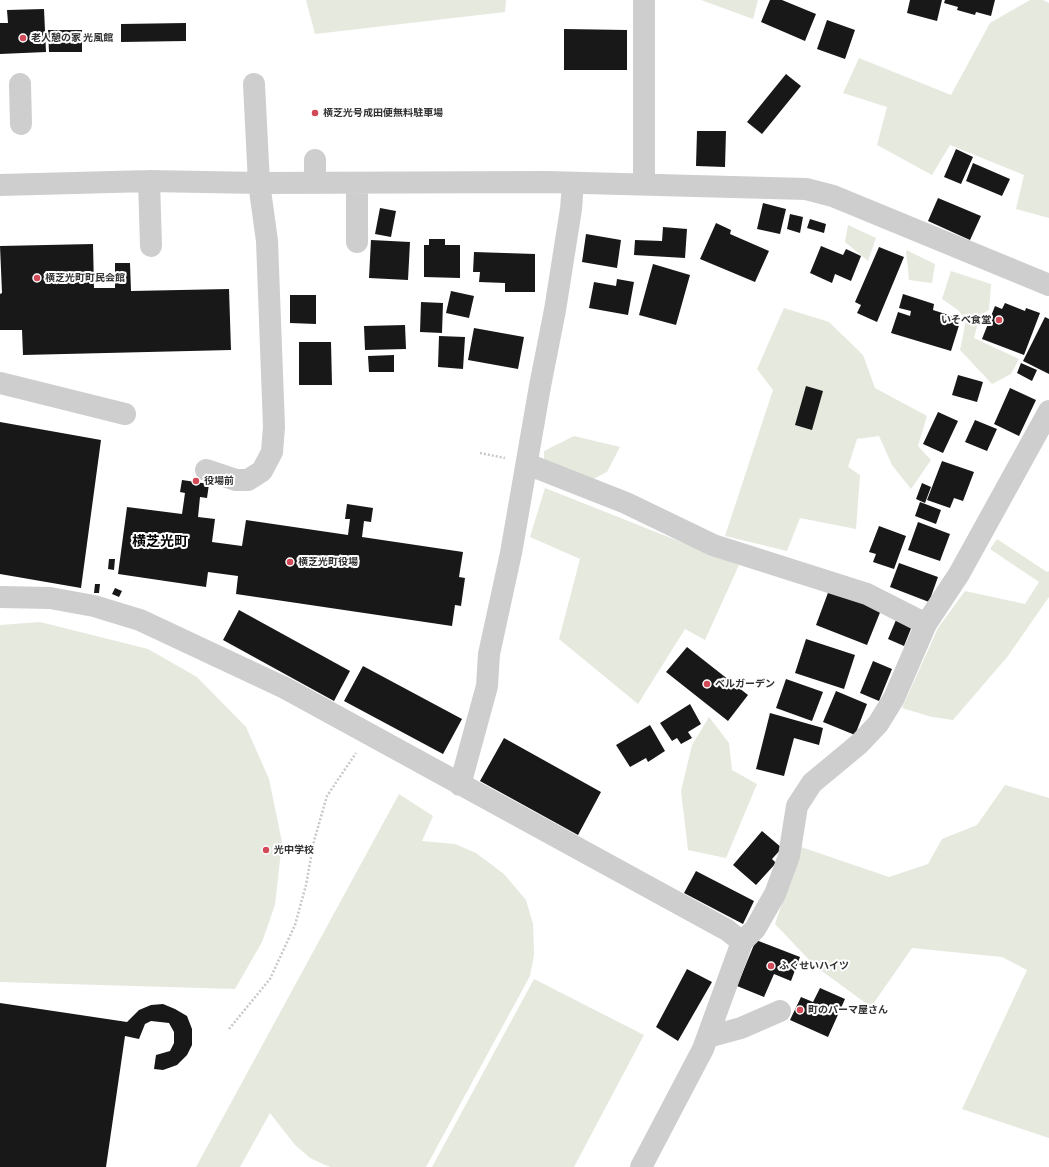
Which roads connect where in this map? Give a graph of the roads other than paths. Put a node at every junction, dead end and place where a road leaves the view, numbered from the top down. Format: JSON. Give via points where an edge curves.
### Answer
{"nodes":[{"id":1,"x":644,"y":0,"type":"edge"},
{"id":2,"x":20,"y":84,"type":"dead end"},
{"id":3,"x":254,"y":84,"type":"dead end"},
{"id":4,"x":21,"y":124,"type":"dead end"},
{"id":5,"x":315,"y":160,"type":"dead end"},
{"id":6,"x":150,"y":181,"type":"junction"},
{"id":7,"x":259,"y":183,"type":"junction"},
{"id":8,"x":315,"y":183,"type":"junction"},
{"id":9,"x":357,"y":183,"type":"junction"},
{"id":10,"x":573,"y":183,"type":"junction"},
{"id":11,"x":644,"y":184,"type":"junction"},
{"id":12,"x":0,"y":185,"type":"edge"},
{"id":13,"x":357,"y":242,"type":"dead end"},
{"id":14,"x":151,"y":246,"type":"dead end"},
{"id":15,"x":1049,"y":285,"type":"edge"},
{"id":16,"x":0,"y":383,"type":"edge"},
{"id":17,"x":1049,"y":411,"type":"edge"},
{"id":18,"x":125,"y":414,"type":"dead end"},
{"id":19,"x":527,"y":464,"type":"junction"},
{"id":20,"x":206,"y":470,"type":"dead end"},
{"id":21,"x":0,"y":597,"type":"edge"},
{"id":22,"x":926,"y":624,"type":"junction"},
{"id":23,"x":460,"y":785,"type":"junction"},
{"id":24,"x":742,"y":942,"type":"junction"},
{"id":25,"x":780,"y":1011,"type":"dead end"},
{"id":26,"x":708,"y":1037,"type":"junction"},
{"id":27,"x":641,"y":1167,"type":"edge"}],
"edges":[{"from":1,"to":11,"type":"street"},
{"from":2,"to":4,"type":"street"},
{"from":3,"to":7,"type":"street"},
{"from":5,"to":8,"type":"street"},
{"from":6,"to":7,"type":"street"},
{"from":6,"to":12,"type":"street"},
{"from":6,"to":14,"type":"street"},
{"from":7,"to":8,"type":"street"},
{"from":7,"to":20,"type":"street","via":[[267,241],[274,427],[272,452],[262,471],[248,480],[236,480]]},
{"from":8,"to":9,"type":"street"},
{"from":9,"to":10,"type":"street"},
{"from":9,"to":13,"type":"street"},
{"from":10,"to":11,"type":"street"},
{"from":10,"to":19,"type":"street","via":[[556,302]]},
{"from":11,"to":15,"type":"street","via":[[806,189],[820,192]]},
{"from":16,"to":18,"type":"street"},
{"from":17,"to":22,"type":"street","via":[[959,574]]},
{"from":19,"to":22,"type":"street","via":[[626,503],[713,545],[867,594]]},
{"from":19,"to":23,"type":"street","via":[[489,654],[487,686]]},
{"from":21,"to":23,"type":"street","via":[[50,598],[94,606],[140,620],[285,688]]},
{"from":22,"to":24,"type":"street","via":[[894,698],[878,724],[859,744],[812,783],[797,806],[789,856],[775,894],[755,929]]},
{"from":23,"to":24,"type":"street","via":[[727,930]]},
{"from":24,"to":26,"type":"street"},
{"from":25,"to":26,"type":"street","via":[[741,1028]]},
{"from":26,"to":27,"type":"street"}]}
